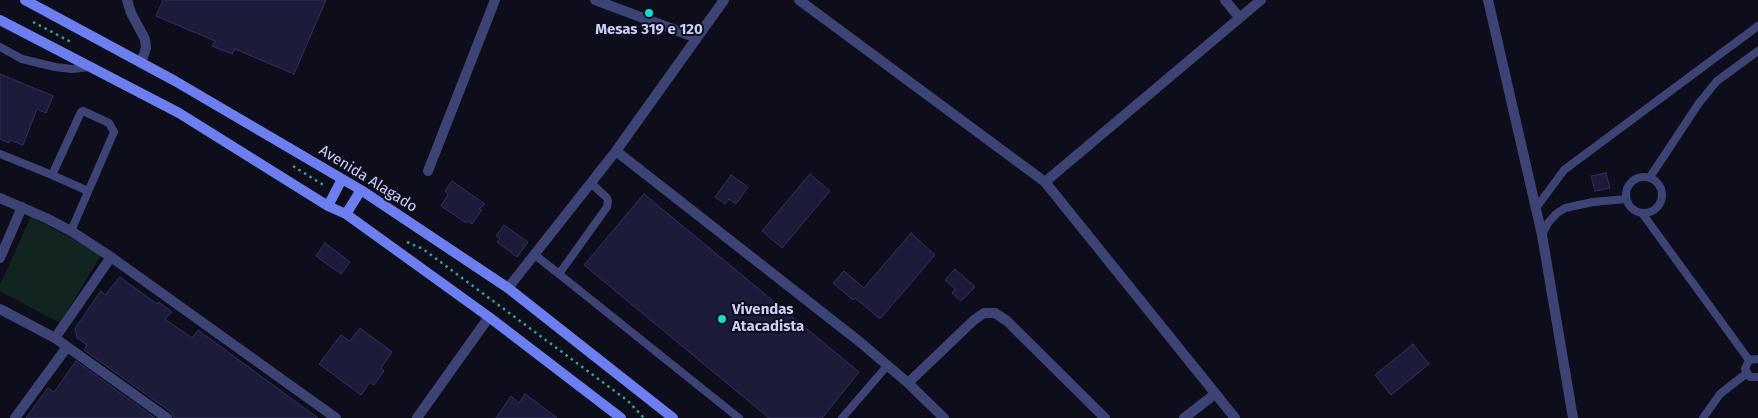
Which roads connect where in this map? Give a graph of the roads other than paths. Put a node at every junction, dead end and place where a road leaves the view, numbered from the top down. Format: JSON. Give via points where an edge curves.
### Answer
{"nodes":[{"id":1,"x":25,"y":0,"type":"edge"},
{"id":2,"x":127,"y":0,"type":"edge"},
{"id":3,"x":495,"y":0,"type":"edge"},
{"id":4,"x":595,"y":0,"type":"edge"},
{"id":5,"x":724,"y":0,"type":"edge"},
{"id":6,"x":799,"y":0,"type":"edge"},
{"id":7,"x":1225,"y":0,"type":"edge"},
{"id":8,"x":1261,"y":0,"type":"edge"},
{"id":9,"x":1488,"y":0,"type":"edge"},
{"id":10,"x":1240,"y":17,"type":"junction"},
{"id":11,"x":0,"y":20,"type":"edge"},
{"id":12,"x":1758,"y":26,"type":"edge"},
{"id":13,"x":697,"y":38,"type":"junction"},
{"id":14,"x":0,"y":47,"type":"edge"},
{"id":15,"x":1758,"y":51,"type":"edge"},
{"id":16,"x":142,"y":63,"type":"junction"},
{"id":17,"x":90,"y":67,"type":"junction"},
{"id":18,"x":616,"y":151,"type":"junction"},
{"id":19,"x":0,"y":154,"type":"edge"},
{"id":20,"x":428,"y":171,"type":"dead end"},
{"id":21,"x":52,"y":175,"type":"junction"},
{"id":22,"x":1650,"y":177,"type":"junction"},
{"id":23,"x":342,"y":179,"type":"junction"},
{"id":24,"x":1045,"y":182,"type":"junction"},
{"id":25,"x":591,"y":183,"type":"junction"},
{"id":26,"x":361,"y":190,"type":"junction"},
{"id":27,"x":88,"y":191,"type":"junction"},
{"id":28,"x":0,"y":198,"type":"edge"},
{"id":29,"x":1626,"y":199,"type":"junction"},
{"id":30,"x":328,"y":206,"type":"junction"},
{"id":31,"x":22,"y":207,"type":"junction"},
{"id":32,"x":1536,"y":208,"type":"junction"},
{"id":33,"x":1642,"y":213,"type":"junction"},
{"id":34,"x":346,"y":214,"type":"junction"},
{"id":35,"x":71,"y":231,"type":"junction"},
{"id":36,"x":1542,"y":235,"type":"junction"},
{"id":37,"x":535,"y":255,"type":"junction"},
{"id":38,"x":111,"y":257,"type":"junction"},
{"id":39,"x":0,"y":258,"type":"edge"},
{"id":40,"x":559,"y":274,"type":"junction"},
{"id":41,"x":508,"y":288,"type":"junction"},
{"id":42,"x":0,"y":309,"type":"edge"},
{"id":43,"x":489,"y":317,"type":"junction"},
{"id":44,"x":55,"y":338,"type":"junction"},
{"id":45,"x":67,"y":347,"type":"junction"},
{"id":46,"x":1749,"y":360,"type":"junction"},
{"id":47,"x":1758,"y":360,"type":"edge"},
{"id":48,"x":888,"y":366,"type":"junction"},
{"id":49,"x":1747,"y":373,"type":"junction"},
{"id":50,"x":1758,"y":377,"type":"edge"},
{"id":51,"x":908,"y":383,"type":"junction"},
{"id":52,"x":1215,"y":394,"type":"junction"},
{"id":53,"x":15,"y":418,"type":"edge"},
{"id":54,"x":167,"y":418,"type":"edge"},
{"id":55,"x":336,"y":418,"type":"edge"},
{"id":56,"x":417,"y":418,"type":"edge"},
{"id":57,"x":621,"y":418,"type":"edge"},
{"id":58,"x":673,"y":418,"type":"edge"},
{"id":59,"x":739,"y":418,"type":"edge"},
{"id":60,"x":842,"y":418,"type":"edge"},
{"id":61,"x":944,"y":418,"type":"edge"},
{"id":62,"x":1105,"y":418,"type":"edge"},
{"id":63,"x":1184,"y":418,"type":"edge"},
{"id":64,"x":1235,"y":418,"type":"edge"},
{"id":65,"x":1573,"y":418,"type":"edge"},
{"id":66,"x":1703,"y":418,"type":"edge"}],
"edges":[{"from":1,"to":16,"type":"main road","name":"Avenida Alagado"},
{"from":2,"to":16,"type":"street","via":[[145,39]]},
{"from":3,"to":20,"type":"street"},
{"from":4,"to":13,"type":"street"},
{"from":5,"to":13,"type":"street"},
{"from":6,"to":24,"type":"street"},
{"from":7,"to":10,"type":"street"},
{"from":8,"to":10,"type":"street"},
{"from":9,"to":32,"type":"street"},
{"from":10,"to":24,"type":"street"},
{"from":11,"to":17,"type":"main road"},
{"from":12,"to":32,"type":"lane","via":[[1564,170]]},
{"from":13,"to":18,"type":"street"},
{"from":14,"to":17,"type":"lane","via":[[22,58],[55,67]]},
{"from":15,"to":22,"type":"lane","via":[[1717,81]]},
{"from":16,"to":23,"type":"main road","name":"Avenida Alagado"},
{"from":17,"to":30,"type":"main road","via":[[179,113]]},
{"from":18,"to":25,"type":"street"},
{"from":18,"to":48,"type":"street"},
{"from":19,"to":21,"type":"lane"},
{"from":21,"to":27,"type":"lane"},
{"from":21,"to":27,"type":"lane","via":[[81,112],[87,112],[108,123],[114,132]]},
{"from":22,"to":29,"type":"lane","via":[[1634,179],[1628,186]]},
{"from":22,"to":33,"type":"lane","via":[[1661,188],[1662,194],[1651,212]]},
{"from":23,"to":26,"type":"main road","name":"Avenida Alagado"},
{"from":23,"to":30,"type":"main road"},
{"from":24,"to":52,"type":"street"},
{"from":25,"to":37,"type":"street"},
{"from":25,"to":40,"type":"lane","via":[[607,198],[606,207]]},
{"from":26,"to":34,"type":"main road"},
{"from":26,"to":41,"type":"main road","name":"Avenida Alagado"},
{"from":27,"to":35,"type":"lane"},
{"from":28,"to":31,"type":"street"},
{"from":29,"to":33,"type":"lane","via":[[1629,206]]},
{"from":29,"to":36,"type":"lane","via":[[1565,208],[1548,223]]},
{"from":30,"to":34,"type":"main road"},
{"from":31,"to":35,"type":"street"},
{"from":31,"to":39,"type":"street"},
{"from":32,"to":36,"type":"street"},
{"from":33,"to":46,"type":"lane"},
{"from":34,"to":43,"type":"main road"},
{"from":35,"to":38,"type":"street"},
{"from":36,"to":65,"type":"street"},
{"from":37,"to":40,"type":"lane"},
{"from":37,"to":41,"type":"street"},
{"from":38,"to":44,"type":"street"},
{"from":38,"to":55,"type":"street"},
{"from":40,"to":59,"type":"lane"},
{"from":41,"to":58,"type":"main road","name":"Avenida Alagado"},
{"from":42,"to":44,"type":"street"},
{"from":43,"to":56,"type":"street"},
{"from":43,"to":57,"type":"main road"},
{"from":44,"to":45,"type":"street"},
{"from":45,"to":53,"type":"street"},
{"from":45,"to":54,"type":"street"},
{"from":46,"to":47,"type":"lane"},
{"from":46,"to":49,"type":"lane","via":[[1745,369]]},
{"from":48,"to":51,"type":"street"},
{"from":48,"to":60,"type":"lane"},
{"from":49,"to":50,"type":"lane","via":[[1750,377]]},
{"from":49,"to":66,"type":"lane","via":[[1720,394]]},
{"from":51,"to":61,"type":"street"},
{"from":51,"to":62,"type":"street","via":[[974,320],[984,313],[995,313]]},
{"from":52,"to":63,"type":"street"},
{"from":52,"to":64,"type":"street"}]}
